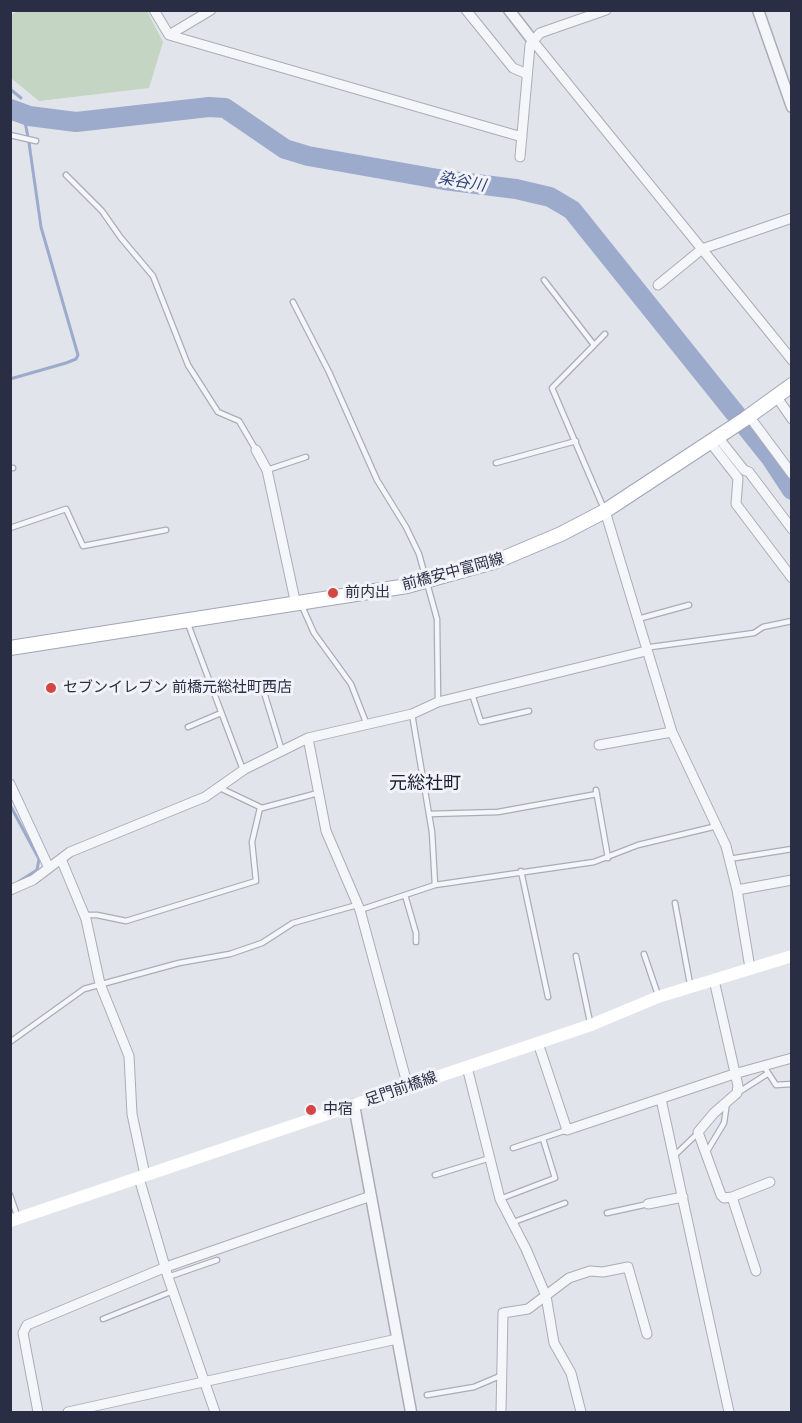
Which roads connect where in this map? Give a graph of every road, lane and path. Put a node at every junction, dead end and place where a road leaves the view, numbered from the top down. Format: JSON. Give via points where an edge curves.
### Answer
{"nodes":[{"id":1,"x":154,"y":10,"type":"edge"},
{"id":2,"x":211,"y":10,"type":"edge"},
{"id":3,"x":466,"y":10,"type":"edge"},
{"id":4,"x":509,"y":10,"type":"edge"},
{"id":5,"x":606,"y":10,"type":"edge"},
{"id":6,"x":758,"y":10,"type":"edge"},
{"id":7,"x":169,"y":35,"type":"junction"},
{"id":8,"x":533,"y":40,"type":"junction"},
{"id":9,"x":527,"y":74,"type":"junction"},
{"id":10,"x":792,"y":107,"type":"edge"},
{"id":11,"x":10,"y":135,"type":"edge"},
{"id":12,"x":522,"y":137,"type":"junction"},
{"id":13,"x":36,"y":141,"type":"dead end"},
{"id":14,"x":520,"y":157,"type":"dead end"},
{"id":15,"x":66,"y":175,"type":"dead end"},
{"id":16,"x":792,"y":218,"type":"edge"},
{"id":17,"x":702,"y":249,"type":"junction"},
{"id":18,"x":544,"y":280,"type":"dead end"},
{"id":19,"x":658,"y":285,"type":"dead end"},
{"id":20,"x":293,"y":302,"type":"dead end"},
{"id":21,"x":605,"y":334,"type":"dead end"},
{"id":22,"x":594,"y":345,"type":"junction"},
{"id":23,"x":792,"y":360,"type":"edge"},
{"id":24,"x":792,"y":385,"type":"edge"},
{"id":25,"x":776,"y":396,"type":"junction"},
{"id":26,"x":747,"y":418,"type":"junction"},
{"id":27,"x":792,"y":419,"type":"edge"},
{"id":28,"x":716,"y":437,"type":"junction"},
{"id":29,"x":576,"y":441,"type":"junction"},
{"id":30,"x":256,"y":450,"type":"joint"},
{"id":31,"x":306,"y":458,"type":"dead end"},
{"id":32,"x":496,"y":463,"type":"dead end"},
{"id":33,"x":267,"y":470,"type":"junction"},
{"id":34,"x":792,"y":474,"type":"edge"},
{"id":35,"x":605,"y":511,"type":"junction"},
{"id":36,"x":10,"y":528,"type":"edge"},
{"id":37,"x":166,"y":530,"type":"dead end"},
{"id":38,"x":792,"y":530,"type":"edge"},
{"id":39,"x":792,"y":579,"type":"edge"},
{"id":40,"x":428,"y":582,"type":"junction"},
{"id":41,"x":299,"y":604,"type":"junction"},
{"id":42,"x":688,"y":604,"type":"dead end"},
{"id":43,"x":638,"y":619,"type":"junction"},
{"id":44,"x":188,"y":621,"type":"junction"},
{"id":45,"x":792,"y":621,"type":"edge"},
{"id":46,"x":10,"y":648,"type":"edge"},
{"id":47,"x":646,"y":651,"type":"junction"},
{"id":48,"x":263,"y":689,"type":"dead end"},
{"id":49,"x":472,"y":694,"type":"junction"},
{"id":50,"x":438,"y":702,"type":"junction"},
{"id":51,"x":529,"y":711,"type":"dead end"},
{"id":52,"x":221,"y":713,"type":"junction"},
{"id":53,"x":412,"y":714,"type":"junction"},
{"id":54,"x":367,"y":725,"type":"junction"},
{"id":55,"x":188,"y":727,"type":"dead end"},
{"id":56,"x":672,"y":732,"type":"junction"},
{"id":57,"x":308,"y":738,"type":"junction"},
{"id":58,"x":599,"y":745,"type":"dead end"},
{"id":59,"x":282,"y":750,"type":"junction"},
{"id":60,"x":243,"y":770,"type":"junction"},
{"id":61,"x":10,"y":784,"type":"edge"},
{"id":62,"x":220,"y":788,"type":"junction"},
{"id":63,"x":318,"y":793,"type":"junction"},
{"id":64,"x":260,"y":808,"type":"junction"},
{"id":65,"x":430,"y":814,"type":"junction"},
{"id":66,"x":717,"y":826,"type":"junction"},
{"id":67,"x":792,"y":849,"type":"edge"},
{"id":68,"x":608,"y":858,"type":"junction"},
{"id":69,"x":61,"y":859,"type":"junction"},
{"id":70,"x":729,"y":859,"type":"junction"},
{"id":71,"x":49,"y":868,"type":"junction"},
{"id":72,"x":521,"y":872,"type":"junction"},
{"id":73,"x":792,"y":879,"type":"edge"},
{"id":74,"x":435,"y":885,"type":"junction"},
{"id":75,"x":10,"y":890,"type":"edge"},
{"id":76,"x":737,"y":890,"type":"junction"},
{"id":77,"x":405,"y":895,"type":"junction"},
{"id":78,"x":675,"y":903,"type":"dead end"},
{"id":79,"x":358,"y":908,"type":"junction"},
{"id":80,"x":84,"y":915,"type":"junction"},
{"id":81,"x":416,"y":942,"type":"dead end"},
{"id":82,"x":644,"y":954,"type":"dead end"},
{"id":83,"x":576,"y":956,"type":"dead end"},
{"id":84,"x":792,"y":956,"type":"edge"},
{"id":85,"x":750,"y":968,"type":"junction"},
{"id":86,"x":714,"y":980,"type":"junction"},
{"id":87,"x":100,"y":984,"type":"junction"},
{"id":88,"x":691,"y":987,"type":"junction"},
{"id":89,"x":548,"y":997,"type":"dead end"},
{"id":90,"x":658,"y":998,"type":"junction"},
{"id":91,"x":591,"y":1025,"type":"junction"},
{"id":92,"x":10,"y":1042,"type":"edge"},
{"id":93,"x":538,"y":1043,"type":"junction"},
{"id":94,"x":792,"y":1058,"type":"edge"},
{"id":95,"x":467,"y":1067,"type":"junction"},
{"id":96,"x":766,"y":1071,"type":"junction"},
{"id":97,"x":734,"y":1074,"type":"junction"},
{"id":98,"x":792,"y":1084,"type":"edge"},
{"id":99,"x":408,"y":1087,"type":"junction"},
{"id":100,"x":737,"y":1093,"type":"junction"},
{"id":101,"x":661,"y":1099,"type":"junction"},
{"id":102,"x":727,"y":1102,"type":"junction"},
{"id":103,"x":354,"y":1105,"type":"junction"},
{"id":104,"x":567,"y":1130,"type":"junction"},
{"id":105,"x":698,"y":1132,"type":"junction"},
{"id":106,"x":543,"y":1139,"type":"junction"},
{"id":107,"x":513,"y":1148,"type":"dead end"},
{"id":108,"x":706,"y":1153,"type":"junction"},
{"id":109,"x":674,"y":1156,"type":"junction"},
{"id":110,"x":490,"y":1158,"type":"junction"},
{"id":111,"x":435,"y":1175,"type":"dead end"},
{"id":112,"x":142,"y":1176,"type":"junction"},
{"id":113,"x":770,"y":1182,"type":"dead end"},
{"id":114,"x":10,"y":1195,"type":"edge"},
{"id":115,"x":371,"y":1196,"type":"junction"},
{"id":116,"x":683,"y":1197,"type":"junction"},
{"id":117,"x":732,"y":1197,"type":"junction"},
{"id":118,"x":500,"y":1199,"type":"junction"},
{"id":119,"x":565,"y":1203,"type":"dead end"},
{"id":120,"x":648,"y":1204,"type":"joint"},
{"id":121,"x":607,"y":1213,"type":"dead end"},
{"id":122,"x":14,"y":1219,"type":"edge"},
{"id":123,"x":511,"y":1222,"type":"junction"},
{"id":124,"x":217,"y":1260,"type":"dead end"},
{"id":125,"x":756,"y":1271,"type":"dead end"},
{"id":126,"x":167,"y":1272,"type":"junction"},
{"id":127,"x":173,"y":1291,"type":"junction"},
{"id":128,"x":546,"y":1296,"type":"junction"},
{"id":129,"x":103,"y":1319,"type":"dead end"},
{"id":130,"x":647,"y":1334,"type":"dead end"},
{"id":131,"x":397,"y":1339,"type":"junction"},
{"id":132,"x":500,"y":1376,"type":"junction"},
{"id":133,"x":204,"y":1380,"type":"junction"},
{"id":134,"x":427,"y":1395,"type":"dead end"},
{"id":135,"x":38,"y":1413,"type":"edge"},
{"id":136,"x":68,"y":1413,"type":"edge"},
{"id":137,"x":215,"y":1413,"type":"edge"},
{"id":138,"x":411,"y":1413,"type":"edge"},
{"id":139,"x":501,"y":1413,"type":"edge"},
{"id":140,"x":581,"y":1413,"type":"edge"},
{"id":141,"x":729,"y":1413,"type":"edge"}],
"edges":[{"from":1,"to":7,"type":"street"},
{"from":2,"to":7,"type":"street"},
{"from":3,"to":9,"type":"street","via":[[513,68]]},
{"from":4,"to":8,"type":"street"},
{"from":5,"to":8,"type":"street","via":[[540,33]]},
{"from":6,"to":10,"type":"street"},
{"from":7,"to":12,"type":"street"},
{"from":8,"to":9,"type":"street"},
{"from":8,"to":17,"type":"street"},
{"from":9,"to":12,"type":"street"},
{"from":11,"to":13,"type":"lane"},
{"from":12,"to":14,"type":"street"},
{"from":15,"to":30,"type":"lane","via":[[102,211],[153,276],[188,365],[218,412],[239,421]]},
{"from":16,"to":17,"type":"street"},
{"from":17,"to":19,"type":"street"},
{"from":17,"to":23,"type":"street"},
{"from":18,"to":22,"type":"lane"},
{"from":20,"to":40,"type":"lane","via":[[377,480],[410,536]]},
{"from":21,"to":22,"type":"lane"},
{"from":22,"to":29,"type":"lane","via":[[552,388]]},
{"from":24,"to":25,"type":"main road"},
{"from":25,"to":26,"type":"main road"},
{"from":25,"to":27,"type":"street"},
{"from":26,"to":28,"type":"main road","name":"前橋安中富岡線"},
{"from":26,"to":34,"type":"street"},
{"from":28,"to":35,"type":"main road","name":"前橋安中富岡線"},
{"from":28,"to":38,"type":"street","via":[[749,472]]},
{"from":28,"to":39,"type":"street","via":[[738,478],[738,506]]},
{"from":29,"to":32,"type":"lane"},
{"from":29,"to":35,"type":"lane"},
{"from":30,"to":33,"type":"street"},
{"from":31,"to":33,"type":"lane"},
{"from":33,"to":41,"type":"street"},
{"from":35,"to":40,"type":"main road","name":"前橋安中富岡線","via":[[516,555]]},
{"from":35,"to":43,"type":"street"},
{"from":36,"to":37,"type":"lane","via":[[66,509],[83,546]]},
{"from":40,"to":41,"type":"main road","name":"前橋安中富岡線"},
{"from":40,"to":50,"type":"lane","via":[[437,619]]},
{"from":41,"to":44,"type":"main road","name":"前橋安中富岡線"},
{"from":41,"to":54,"type":"lane","via":[[314,633],[351,684]]},
{"from":42,"to":43,"type":"lane"},
{"from":43,"to":47,"type":"street"},
{"from":44,"to":46,"type":"main road","name":"前橋安中富岡線"},
{"from":44,"to":52,"type":"lane"},
{"from":45,"to":47,"type":"lane","via":[[763,627],[754,633],[651,647]]},
{"from":47,"to":49,"type":"street"},
{"from":47,"to":56,"type":"street"},
{"from":48,"to":59,"type":"lane"},
{"from":49,"to":50,"type":"street"},
{"from":49,"to":51,"type":"lane","via":[[481,722]]},
{"from":50,"to":53,"type":"street"},
{"from":52,"to":55,"type":"lane"},
{"from":52,"to":60,"type":"lane"},
{"from":53,"to":54,"type":"street"},
{"from":53,"to":65,"type":"lane"},
{"from":54,"to":57,"type":"street"},
{"from":56,"to":58,"type":"street"},
{"from":56,"to":66,"type":"street"},
{"from":57,"to":59,"type":"street"},
{"from":57,"to":63,"type":"street"},
{"from":59,"to":60,"type":"street"},
{"from":60,"to":62,"type":"street"},
{"from":61,"to":71,"type":"street"},
{"from":62,"to":64,"type":"lane"},
{"from":62,"to":69,"type":"street"},
{"from":63,"to":64,"type":"lane"},
{"from":63,"to":79,"type":"street","via":[[327,831]]},
{"from":64,"to":80,"type":"lane","via":[[252,842],[256,880],[126,921]]},
{"from":65,"to":68,"type":"lane","via":[[498,812],[596,792]]},
{"from":65,"to":74,"type":"lane"},
{"from":66,"to":68,"type":"lane","via":[[638,845]]},
{"from":66,"to":70,"type":"street"},
{"from":67,"to":70,"type":"lane"},
{"from":68,"to":72,"type":"lane"},
{"from":69,"to":71,"type":"street"},
{"from":69,"to":80,"type":"street"},
{"from":70,"to":76,"type":"street"},
{"from":71,"to":75,"type":"street"},
{"from":72,"to":74,"type":"lane"},
{"from":72,"to":89,"type":"lane"},
{"from":73,"to":76,"type":"street"},
{"from":74,"to":77,"type":"lane"},
{"from":76,"to":85,"type":"street"},
{"from":77,"to":79,"type":"lane"},
{"from":77,"to":81,"type":"lane"},
{"from":78,"to":88,"type":"lane"},
{"from":79,"to":87,"type":"lane","via":[[293,923],[248,948]]},
{"from":79,"to":99,"type":"street"},
{"from":80,"to":87,"type":"street"},
{"from":82,"to":90,"type":"lane"},
{"from":83,"to":91,"type":"lane"},
{"from":84,"to":85,"type":"main road","name":"足門前橋線"},
{"from":85,"to":86,"type":"main road","name":"足門前橋線"},
{"from":86,"to":88,"type":"main road","name":"足門前橋線"},
{"from":86,"to":97,"type":"street"},
{"from":87,"to":92,"type":"lane","via":[[84,989]]},
{"from":87,"to":112,"type":"street","via":[[129,1056],[132,1114]]},
{"from":88,"to":90,"type":"main road","name":"足門前橋線"},
{"from":90,"to":91,"type":"main road","name":"足門前橋線"},
{"from":91,"to":93,"type":"main road","name":"足門前橋線"},
{"from":93,"to":95,"type":"main road","name":"足門前橋線"},
{"from":93,"to":104,"type":"street"},
{"from":94,"to":96,"type":"street"},
{"from":95,"to":99,"type":"main road","name":"足門前橋線"},
{"from":95,"to":110,"type":"street"},
{"from":96,"to":97,"type":"street"},
{"from":96,"to":98,"type":"lane","via":[[776,1085]]},
{"from":96,"to":100,"type":"lane"},
{"from":97,"to":100,"type":"street"},
{"from":97,"to":101,"type":"street"},
{"from":99,"to":103,"type":"main road","name":"足門前橋線"},
{"from":100,"to":102,"type":"street"},
{"from":101,"to":104,"type":"street"},
{"from":101,"to":109,"type":"street"},
{"from":102,"to":105,"type":"street"},
{"from":102,"to":108,"type":"lane","via":[[724,1123]]},
{"from":103,"to":112,"type":"main road","name":"足門前橋線"},
{"from":103,"to":115,"type":"street"},
{"from":104,"to":106,"type":"lane"},
{"from":105,"to":108,"type":"street"},
{"from":105,"to":109,"type":"lane"},
{"from":106,"to":107,"type":"lane"},
{"from":106,"to":118,"type":"lane","via":[[555,1178]]},
{"from":108,"to":117,"type":"street","via":[[721,1195]]},
{"from":109,"to":116,"type":"street"},
{"from":110,"to":111,"type":"lane"},
{"from":110,"to":118,"type":"street"},
{"from":112,"to":122,"type":"main road","name":"足門前橋線"},
{"from":112,"to":126,"type":"street"},
{"from":113,"to":117,"type":"street"},
{"from":114,"to":122,"type":"lane"},
{"from":115,"to":126,"type":"street"},
{"from":115,"to":131,"type":"street"},
{"from":116,"to":120,"type":"street"},
{"from":116,"to":141,"type":"street"},
{"from":117,"to":125,"type":"street"},
{"from":118,"to":123,"type":"street"},
{"from":119,"to":123,"type":"lane"},
{"from":120,"to":121,"type":"lane"},
{"from":123,"to":128,"type":"street"},
{"from":124,"to":126,"type":"lane"},
{"from":126,"to":127,"type":"street"},
{"from":126,"to":135,"type":"street","via":[[23,1328]]},
{"from":127,"to":129,"type":"lane"},
{"from":127,"to":133,"type":"street"},
{"from":128,"to":130,"type":"street","via":[[579,1274],[628,1267]]},
{"from":128,"to":132,"type":"street","via":[[528,1309],[503,1314]]},
{"from":128,"to":140,"type":"street","via":[[554,1343],[571,1373]]},
{"from":131,"to":133,"type":"street"},
{"from":131,"to":138,"type":"street"},
{"from":132,"to":134,"type":"lane","via":[[474,1387]]},
{"from":132,"to":139,"type":"street"},
{"from":133,"to":136,"type":"street"},
{"from":133,"to":137,"type":"street"}]}
